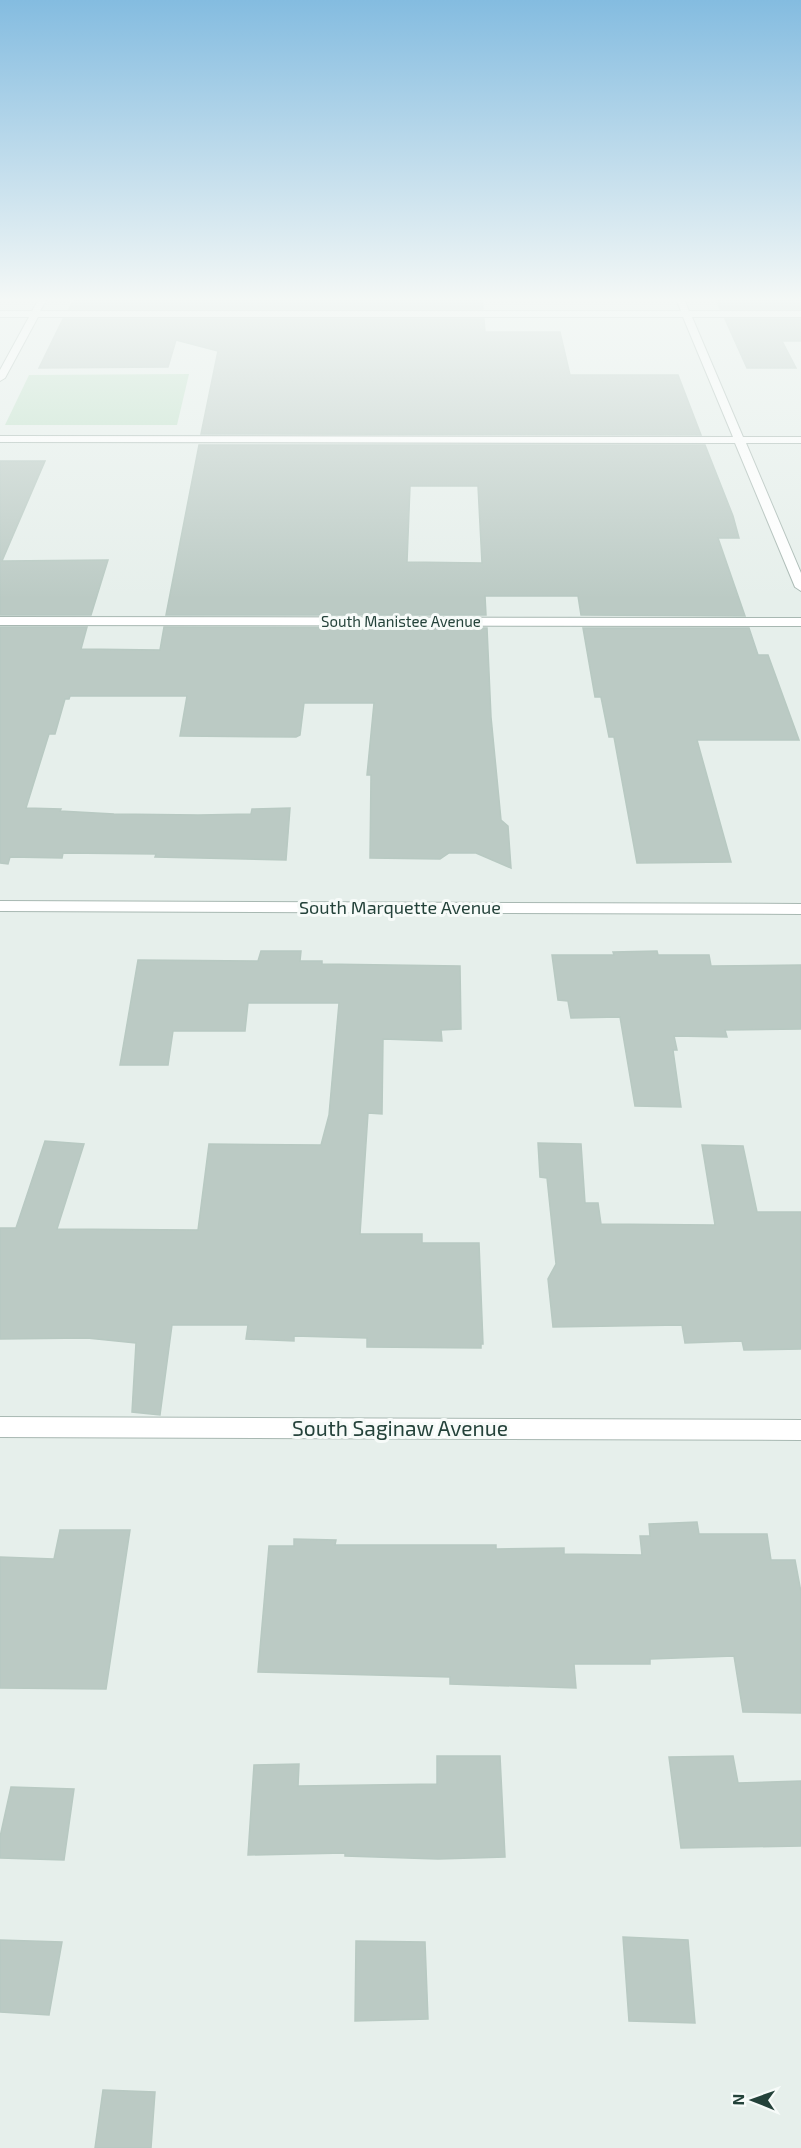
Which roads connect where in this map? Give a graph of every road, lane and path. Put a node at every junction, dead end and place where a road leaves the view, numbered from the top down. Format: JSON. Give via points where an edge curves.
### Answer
{"nodes":[{"id":1,"x":723,"y":399,"type":"edge"},
{"id":2,"x":0,"y":439,"type":"edge"},
{"id":3,"x":740,"y":440,"type":"junction"},
{"id":4,"x":801,"y":441,"type":"edge"},
{"id":5,"x":801,"y":588,"type":"edge"},
{"id":6,"x":0,"y":621,"type":"edge"},
{"id":7,"x":801,"y":622,"type":"edge"},
{"id":8,"x":0,"y":906,"type":"edge"},
{"id":9,"x":801,"y":909,"type":"edge"},
{"id":10,"x":0,"y":1427,"type":"edge"},
{"id":11,"x":801,"y":1430,"type":"edge"}],
"edges":[{"from":1,"to":3,"type":"street"},
{"from":2,"to":3,"type":"street"},
{"from":3,"to":4,"type":"street"},
{"from":3,"to":5,"type":"street"},
{"from":6,"to":7,"type":"street","name":"South Manistee Avenue"},
{"from":8,"to":9,"type":"street","name":"South Marquette Avenue"},
{"from":10,"to":11,"type":"street","name":"South Saginaw Avenue"}]}
